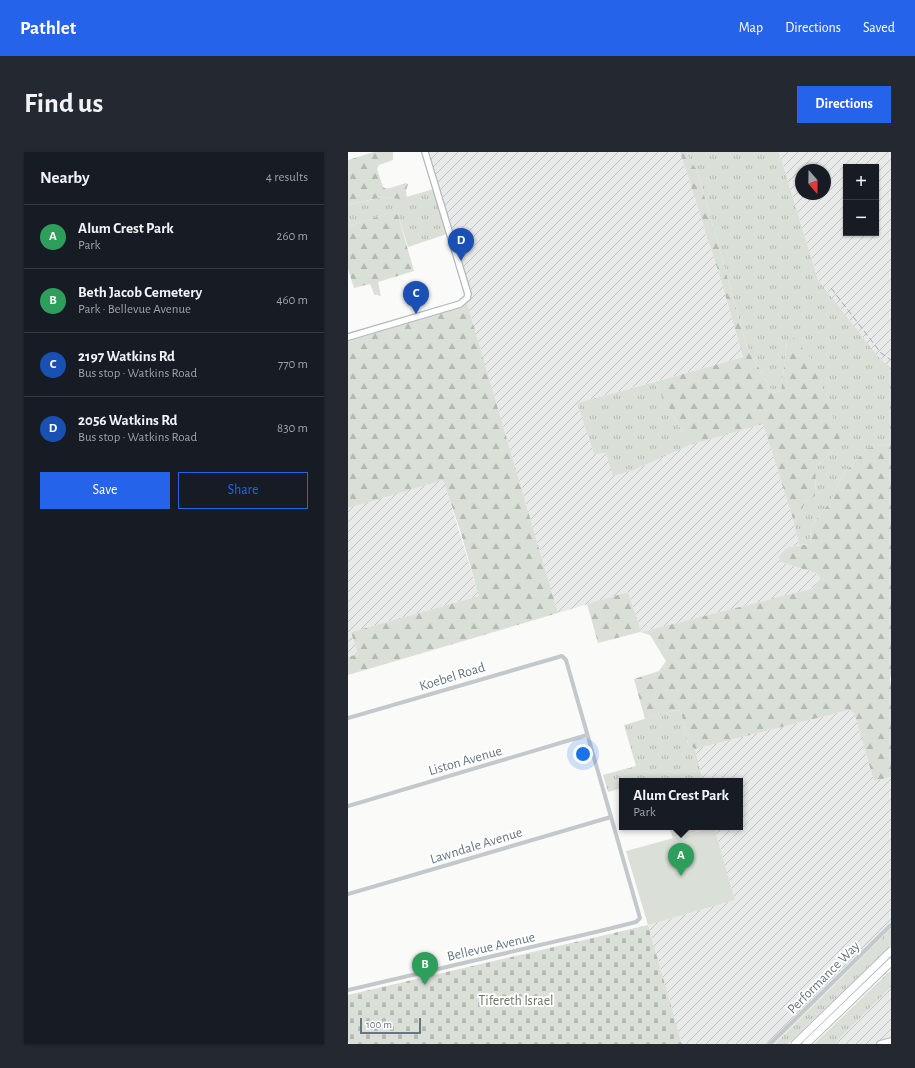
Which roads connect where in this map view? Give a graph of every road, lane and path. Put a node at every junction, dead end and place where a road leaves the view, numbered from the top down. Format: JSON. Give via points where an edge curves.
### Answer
{"nodes":[{"id":1,"x":424,"y":152,"type":"edge"},
{"id":2,"x":348,"y":337,"type":"edge"},
{"id":3,"x":348,"y":718,"type":"edge"},
{"id":4,"x":588,"y":735,"type":"junction"},
{"id":5,"x":348,"y":806,"type":"edge"},
{"id":6,"x":611,"y":817,"type":"junction"},
{"id":7,"x":348,"y":894,"type":"edge"},
{"id":8,"x":891,"y":925,"type":"edge"},
{"id":9,"x":891,"y":951,"type":"edge"},
{"id":10,"x":891,"y":962,"type":"edge"},
{"id":11,"x":348,"y":990,"type":"edge"},
{"id":12,"x":891,"y":1041,"type":"edge"},
{"id":13,"x":770,"y":1044,"type":"edge"},
{"id":14,"x":795,"y":1044,"type":"edge"},
{"id":15,"x":806,"y":1044,"type":"edge"},
{"id":16,"x":880,"y":1044,"type":"edge"}],
"edges":[{"from":1,"to":2,"type":"street","via":[[468,294],[467,298],[460,304]]},
{"from":3,"to":4,"type":"street","name":"Koebel Road","via":[[562,656],[566,660]]},
{"from":4,"to":5,"type":"street","name":"Liston Avenue"},
{"from":4,"to":6,"type":"street"},
{"from":6,"to":7,"type":"street","name":"Lawndale Avenue"},
{"from":6,"to":11,"type":"street","name":"Bellevue Avenue","via":[[640,915],[638,921]]},
{"from":8,"to":13,"type":"street","name":"Performance Way"},
{"from":9,"to":14,"type":"highway"},
{"from":10,"to":15,"type":"highway"},
{"from":12,"to":16,"type":"street"}]}
